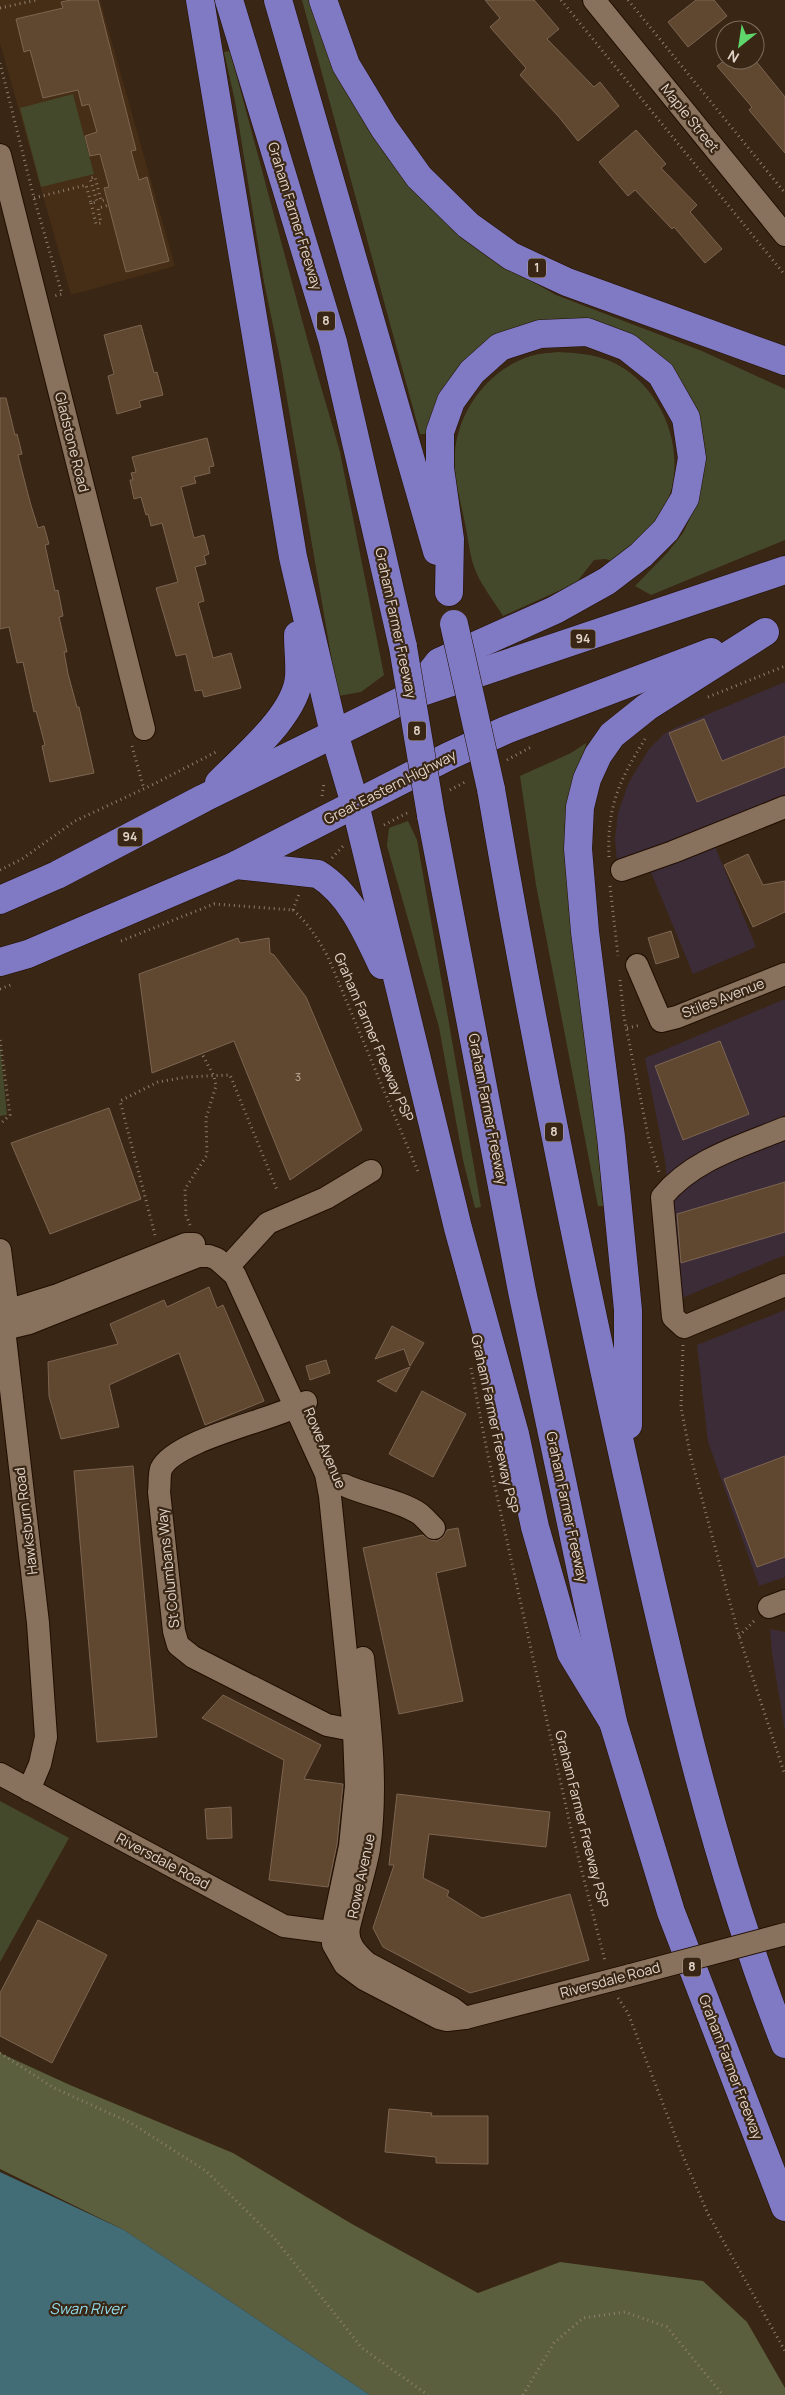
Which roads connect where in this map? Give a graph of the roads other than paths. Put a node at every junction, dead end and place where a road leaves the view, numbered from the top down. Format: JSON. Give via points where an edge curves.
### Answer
{"nodes":[{"id":1,"x":200,"y":0,"type":"edge"},
{"id":2,"x":229,"y":0,"type":"edge"},
{"id":3,"x":278,"y":0,"type":"edge"},
{"id":4,"x":322,"y":0,"type":"edge"},
{"id":5,"x":594,"y":0,"type":"edge"},
{"id":6,"x":0,"y":155,"type":"edge"},
{"id":7,"x":785,"y":235,"type":"edge"},
{"id":8,"x":785,"y":361,"type":"edge"},
{"id":9,"x":293,"y":557,"type":"junction"},
{"id":10,"x":785,"y":570,"type":"edge"},
{"id":11,"x":449,"y":592,"type":"junction"},
{"id":12,"x":775,"y":628,"type":"edge"},
{"id":13,"x":413,"y":695,"type":"junction"},
{"id":14,"x":144,"y":729,"type":"dead end"},
{"id":15,"x":334,"y":734,"type":"junction"},
{"id":16,"x":204,"y":798,"type":"junction"},
{"id":17,"x":355,"y":804,"type":"junction"},
{"id":18,"x":785,"y":807,"type":"edge"},
{"id":19,"x":236,"y":865,"type":"junction"},
{"id":20,"x":622,"y":870,"type":"dead end"},
{"id":21,"x":0,"y":900,"type":"edge"},
{"id":22,"x":637,"y":965,"type":"dead end"},
{"id":23,"x":9,"y":972,"type":"edge"},
{"id":24,"x":785,"y":974,"type":"edge"},
{"id":25,"x":408,"y":1018,"type":"junction"},
{"id":26,"x":785,"y":1128,"type":"edge"},
{"id":27,"x":372,"y":1171,"type":"dead end"},
{"id":28,"x":0,"y":1250,"type":"edge"},
{"id":29,"x":232,"y":1261,"type":"junction"},
{"id":30,"x":785,"y":1285,"type":"edge"},
{"id":31,"x":3,"y":1321,"type":"edge"},
{"id":32,"x":300,"y":1406,"type":"junction"},
{"id":33,"x":627,"y":1474,"type":"junction"},
{"id":34,"x":344,"y":1485,"type":"junction"},
{"id":35,"x":434,"y":1528,"type":"dead end"},
{"id":36,"x":613,"y":1722,"type":"junction"},
{"id":37,"x":363,"y":1732,"type":"junction"},
{"id":38,"x":0,"y":1774,"type":"edge"},
{"id":39,"x":29,"y":1790,"type":"junction"},
{"id":40,"x":340,"y":1933,"type":"junction"},
{"id":41,"x":785,"y":1934,"type":"edge"},
{"id":42,"x":785,"y":2044,"type":"edge"},
{"id":43,"x":785,"y":2208,"type":"edge"}],
"edges":[{"from":1,"to":9,"type":"highway"},
{"from":2,"to":36,"type":"highway","name":"Graham Farmer Freeway","number":"8","bridge":true,"via":[[333,342],[403,647],[422,812]]},
{"from":3,"to":11,"type":"highway","number":"8"},
{"from":4,"to":8,"type":"highway","number":"1","via":[[346,65],[384,128],[419,177],[468,225],[511,256],[567,282]]},
{"from":5,"to":7,"type":"street","name":"Maple Street"},
{"from":6,"to":14,"type":"street","name":"Gladstone Road"},
{"from":9,"to":15,"type":"highway"},
{"from":9,"to":16,"type":"highway","via":[[299,679],[291,702],[263,738]]},
{"from":10,"to":13,"type":"highway","number":"94"},
{"from":11,"to":13,"type":"highway","via":[[450,540],[440,468],[440,432],[451,401],[472,372],[500,347],[540,334],[587,332],[627,347],[661,374],[686,418],[692,458],[684,498],[666,530],[607,582],[555,610],[439,662]]},
{"from":11,"to":33,"type":"highway","number":"8","bridge":true,"via":[[488,777],[561,1166]]},
{"from":12,"to":17,"type":"highway","name":"Great Eastern Highway","via":[[506,730]]},
{"from":12,"to":33,"type":"highway","via":[[647,707],[612,736],[587,779],[580,807],[578,849],[585,932],[611,1138],[628,1310]]},
{"from":13,"to":15,"type":"highway","number":"94"},
{"from":15,"to":16,"type":"highway","number":"94"},
{"from":15,"to":17,"type":"highway"},
{"from":16,"to":21,"type":"highway","number":"94","via":[[57,875]]},
{"from":17,"to":19,"type":"highway","name":"Great Eastern Highway"},
{"from":17,"to":25,"type":"highway"},
{"from":18,"to":20,"type":"street"},
{"from":19,"to":23,"type":"highway","name":"Great Eastern Highway","via":[[28,954]]},
{"from":19,"to":25,"type":"highway","via":[[318,874],[339,891],[364,925]]},
{"from":22,"to":24,"type":"street","name":"Stiles Avenue","via":[[661,1021]]},
{"from":25,"to":36,"type":"highway","via":[[458,1228],[515,1434],[535,1528],[571,1653]]},
{"from":26,"to":30,"type":"street","via":[[699,1164],[673,1183],[662,1197],[673,1317],[684,1327]]},
{"from":27,"to":29,"type":"street","via":[[326,1198],[268,1223]]},
{"from":28,"to":31,"type":"street","name":"Hawksburn Road"},
{"from":29,"to":31,"type":"street","name":"Rowe Avenue","via":[[198,1256],[29,1323]]},
{"from":29,"to":32,"type":"street","name":"Rowe Avenue","via":[[249,1269],[255,1281]]},
{"from":31,"to":39,"type":"street","name":"Hawksburn Road","via":[[38,1623],[46,1737],[40,1764]]},
{"from":32,"to":34,"type":"street","name":"Rowe Avenue"},
{"from":32,"to":37,"type":"street","name":"Rowe Avenue","via":[[326,1474]]},
{"from":32,"to":37,"type":"street","name":"St Columbans Way","via":[[228,1430],[173,1455],[161,1469],[160,1492],[174,1631],[178,1645],[193,1657],[326,1725]]},
{"from":33,"to":42,"type":"highway","number":"8","via":[[691,1750],[729,1882]]},
{"from":34,"to":35,"type":"street","via":[[410,1508]]},
{"from":34,"to":37,"type":"street","name":"Rowe Avenue"},
{"from":36,"to":43,"type":"highway","name":"Graham Farmer Freeway","number":"8","via":[[671,1912]]},
{"from":37,"to":40,"type":"street","name":"Rowe Avenue","via":[[373,1796],[370,1840],[362,1882]]},
{"from":38,"to":39,"type":"street","name":"Riversdale Road"},
{"from":39,"to":40,"type":"street","name":"Riversdale Road","via":[[284,1926]]},
{"from":40,"to":41,"type":"street","name":"Riversdale Road","bridge":true,"via":[[367,1963],[465,2018]]}]}
